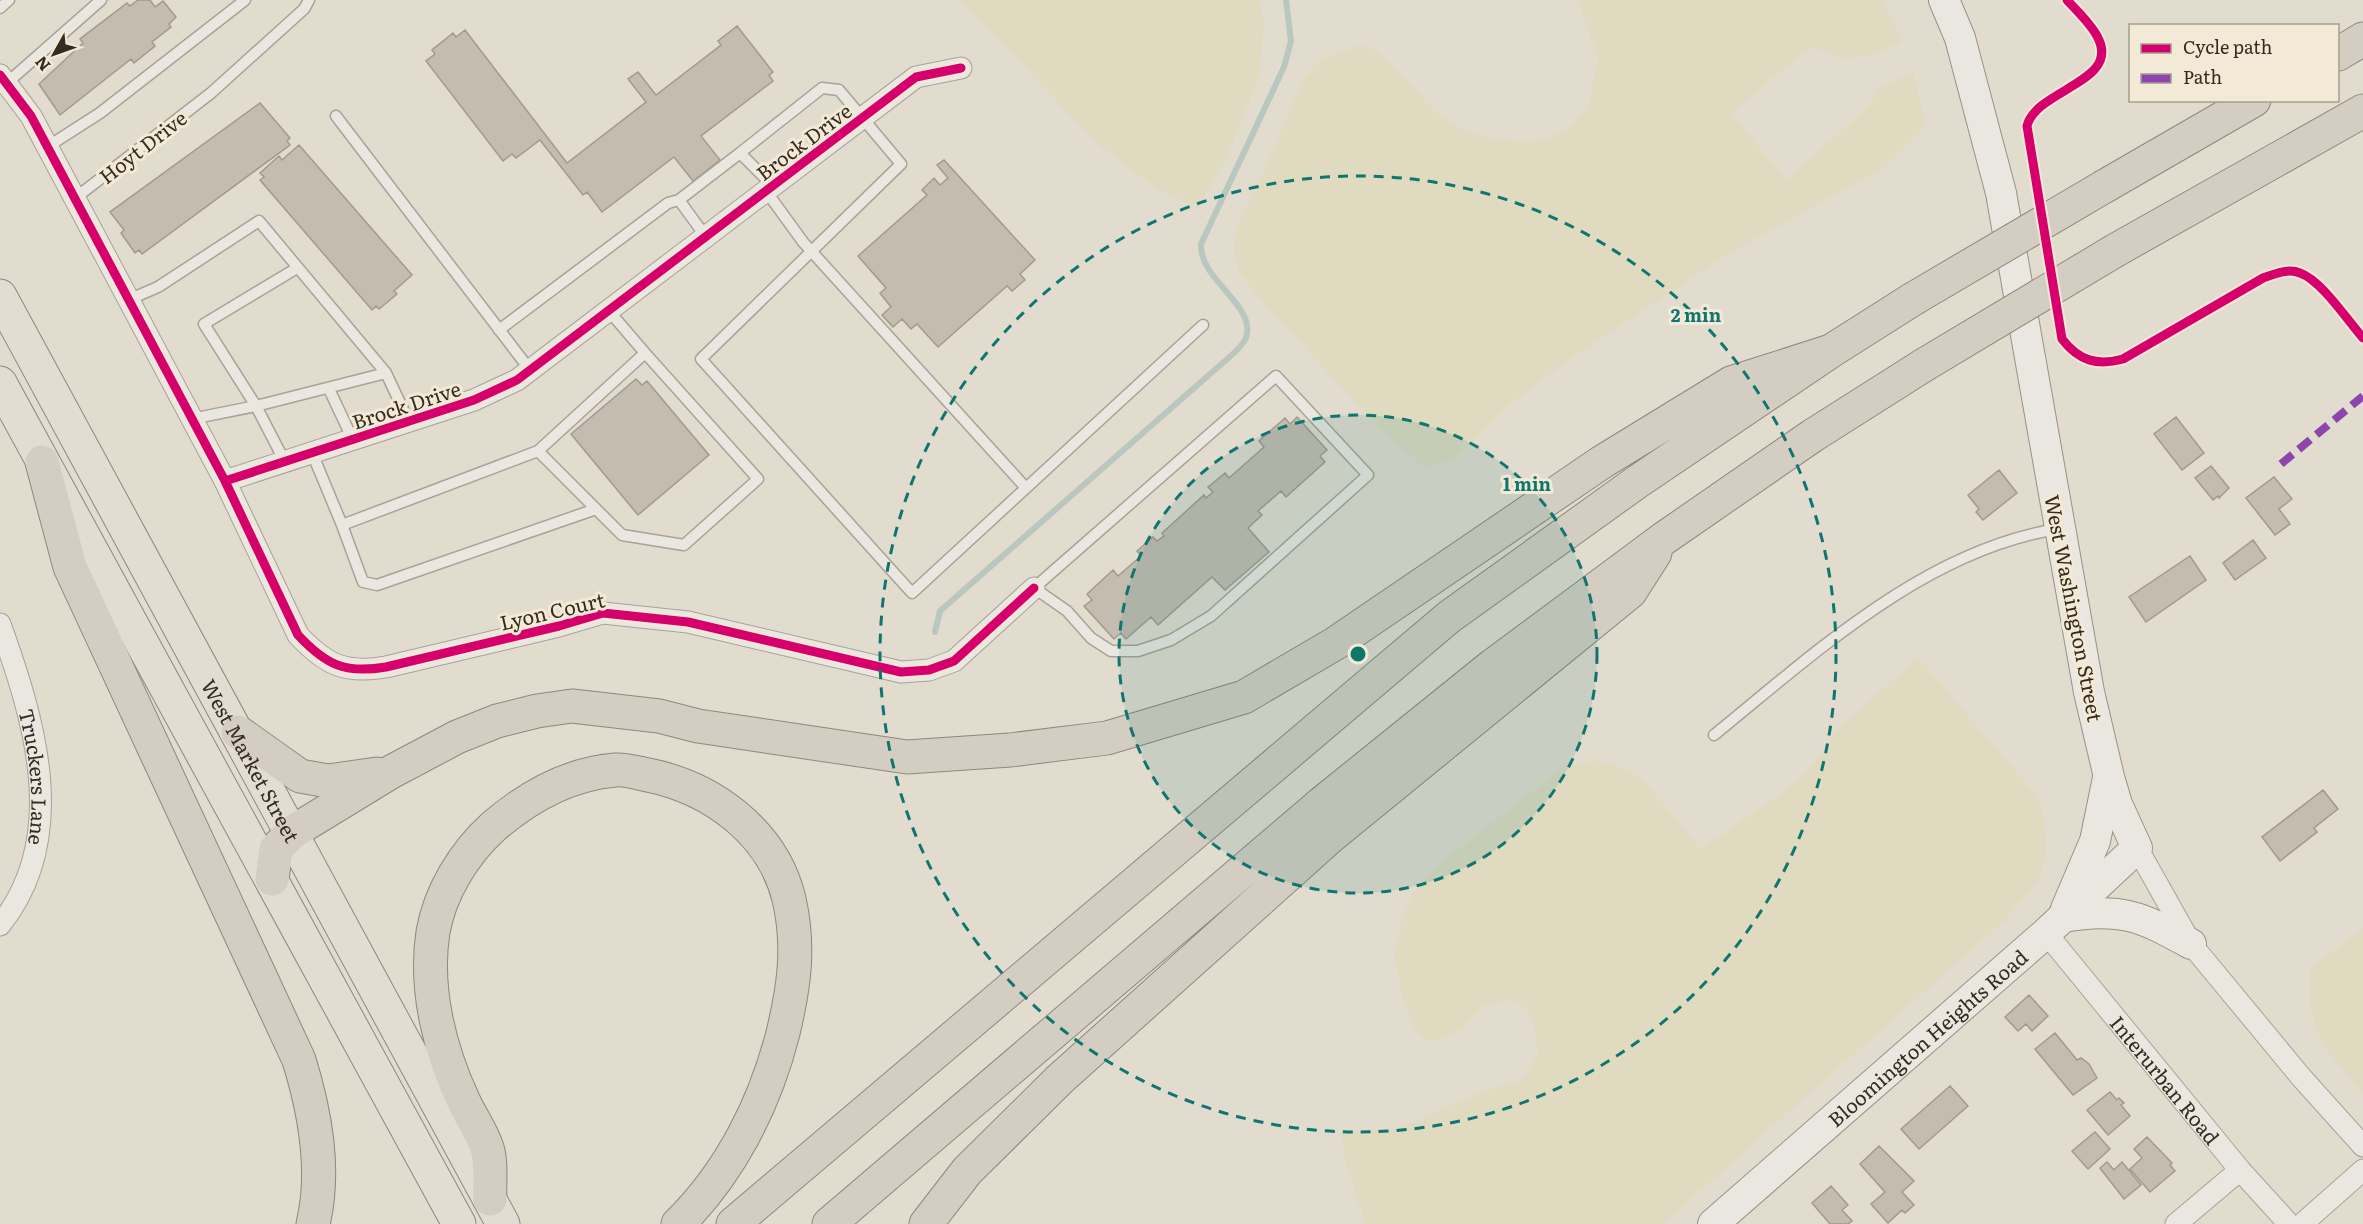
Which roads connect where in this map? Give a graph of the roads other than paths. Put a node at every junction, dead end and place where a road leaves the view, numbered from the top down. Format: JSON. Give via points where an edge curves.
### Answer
{"nodes":[{"id":1,"x":9,"y":0,"type":"edge"},
{"id":2,"x":101,"y":0,"type":"edge"},
{"id":3,"x":246,"y":0,"type":"edge"},
{"id":4,"x":309,"y":0,"type":"edge"},
{"id":5,"x":1944,"y":0,"type":"edge"},
{"id":6,"x":0,"y":8,"type":"edge"},
{"id":7,"x":2363,"y":39,"type":"edge"},
{"id":8,"x":2339,"y":53,"type":"edge"},
{"id":9,"x":961,"y":68,"type":"dead end"},
{"id":10,"x":4,"y":79,"type":"edge"},
{"id":11,"x":2251,"y":102,"type":"edge"},
{"id":12,"x":2363,"y":111,"type":"edge"},
{"id":13,"x":336,"y":116,"type":"dead end"},
{"id":14,"x":862,"y":118,"type":"junction"},
{"id":15,"x":46,"y":147,"type":"junction"},
{"id":16,"x":740,"y":153,"type":"junction"},
{"id":17,"x":769,"y":189,"type":"junction"},
{"id":18,"x":74,"y":199,"type":"junction"},
{"id":19,"x":679,"y":200,"type":"junction"},
{"id":20,"x":706,"y":237,"type":"junction"},
{"id":21,"x":813,"y":252,"type":"junction"},
{"id":22,"x":297,"y":267,"type":"junction"},
{"id":23,"x":0,"y":296,"type":"edge"},
{"id":24,"x":128,"y":300,"type":"junction"},
{"id":25,"x":609,"y":310,"type":"junction"},
{"id":26,"x":1203,"y":325,"type":"dead end"},
{"id":27,"x":499,"y":330,"type":"junction"},
{"id":28,"x":1831,"y":351,"type":"junction"},
{"id":29,"x":645,"y":354,"type":"junction"},
{"id":30,"x":530,"y":370,"type":"junction"},
{"id":31,"x":386,"y":373,"type":"junction"},
{"id":32,"x":0,"y":383,"type":"edge"},
{"id":33,"x":329,"y":389,"type":"junction"},
{"id":34,"x":256,"y":406,"type":"junction"},
{"id":35,"x":191,"y":419,"type":"junction"},
{"id":36,"x":409,"y":422,"type":"junction"},
{"id":37,"x":353,"y":440,"type":"junction"},
{"id":38,"x":538,"y":451,"type":"junction"},
{"id":39,"x":312,"y":453,"type":"junction"},
{"id":40,"x":42,"y":462,"type":"junction"},
{"id":41,"x":285,"y":462,"type":"junction"},
{"id":42,"x":225,"y":481,"type":"junction"},
{"id":43,"x":1026,"y":488,"type":"junction"},
{"id":44,"x":596,"y":509,"type":"junction"},
{"id":45,"x":342,"y":525,"type":"junction"},
{"id":46,"x":2060,"y":528,"type":"junction"},
{"id":47,"x":1664,"y":539,"type":"junction"},
{"id":48,"x":1034,"y":588,"type":"junction"},
{"id":49,"x":0,"y":624,"type":"edge"},
{"id":50,"x":238,"y":732,"type":"junction"},
{"id":51,"x":1714,"y":735,"type":"dead end"},
{"id":52,"x":391,"y":772,"type":"junction"},
{"id":53,"x":2109,"y":777,"type":"junction"},
{"id":54,"x":291,"y":833,"type":"junction"},
{"id":55,"x":2138,"y":848,"type":"junction"},
{"id":56,"x":273,"y":879,"type":"junction"},
{"id":57,"x":0,"y":925,"type":"edge"},
{"id":58,"x":2054,"y":925,"type":"junction"},
{"id":59,"x":2191,"y":944,"type":"junction"},
{"id":60,"x":2363,"y":1146,"type":"edge"},
{"id":61,"x":2240,"y":1170,"type":"junction"},
{"id":62,"x":2363,"y":1170,"type":"edge"},
{"id":63,"x":496,"y":1211,"type":"edge"},
{"id":64,"x":313,"y":1224,"type":"edge"},
{"id":65,"x":459,"y":1224,"type":"edge"},
{"id":66,"x":678,"y":1224,"type":"edge"},
{"id":67,"x":733,"y":1224,"type":"edge"},
{"id":68,"x":829,"y":1224,"type":"edge"},
{"id":69,"x":926,"y":1224,"type":"edge"},
{"id":70,"x":1713,"y":1224,"type":"edge"},
{"id":71,"x":2176,"y":1224,"type":"edge"},
{"id":72,"x":2289,"y":1224,"type":"edge"},
{"id":73,"x":2302,"y":1224,"type":"edge"}],
"edges":[{"from":1,"to":6,"type":"lane"},
{"from":2,"to":10,"type":"lane"},
{"from":3,"to":15,"type":"lane","via":[[100,113]]},
{"from":4,"to":18,"type":"lane","name":"Hoyt Drive","via":[[304,9],[211,93]]},
{"from":5,"to":46,"type":"main road","name":"West Washington Street","via":[[1960,38],[2001,193]]},
{"from":7,"to":8,"type":"highway"},
{"from":9,"to":14,"type":"street","name":"Brock Drive","via":[[916,77]]},
{"from":10,"to":15,"type":"street","via":[[31,116]]},
{"from":11,"to":28,"type":"highway","bridge":true},
{"from":12,"to":47,"type":"highway","bridge":true,"via":[[2116,250],[1924,365],[1812,436]]},
{"from":13,"to":27,"type":"lane"},
{"from":14,"to":16,"type":"lane","via":[[839,90],[822,88]]},
{"from":14,"to":17,"type":"street","name":"Brock Drive"},
{"from":14,"to":21,"type":"lane","via":[[901,164]]},
{"from":15,"to":18,"type":"street"},
{"from":16,"to":17,"type":"lane"},
{"from":16,"to":19,"type":"lane"},
{"from":17,"to":20,"type":"street","name":"Brock Drive"},
{"from":17,"to":21,"type":"lane"},
{"from":18,"to":24,"type":"street"},
{"from":19,"to":20,"type":"lane"},
{"from":19,"to":27,"type":"lane","via":[[668,203]]},
{"from":20,"to":25,"type":"street","name":"Brock Drive"},
{"from":21,"to":43,"type":"lane"},
{"from":21,"to":43,"type":"lane","via":[[701,359],[912,592]]},
{"from":22,"to":24,"type":"lane","via":[[259,221],[158,287]]},
{"from":22,"to":31,"type":"lane"},
{"from":22,"to":34,"type":"lane","via":[[204,324]]},
{"from":23,"to":50,"type":"main road","name":"West Market Street"},
{"from":24,"to":35,"type":"street"},
{"from":25,"to":29,"type":"lane"},
{"from":25,"to":30,"type":"street","name":"Brock Drive"},
{"from":26,"to":43,"type":"lane"},
{"from":27,"to":30,"type":"lane"},
{"from":28,"to":52,"type":"highway","via":[[1731,383],[1602,462],[1325,649],[1244,697],[1172,720],[1107,738],[907,757],[698,726],[659,716],[572,706],[497,721]]},
{"from":28,"to":67,"type":"highway","via":[[1637,482],[1449,617]]},
{"from":29,"to":38,"type":"lane"},
{"from":29,"to":44,"type":"lane","via":[[758,479],[684,545],[622,535]]},
{"from":30,"to":36,"type":"street","name":"Brock Drive","via":[[474,400]]},
{"from":31,"to":33,"type":"lane"},
{"from":31,"to":36,"type":"lane"},
{"from":32,"to":40,"type":"main road","name":"West Market Street"},
{"from":33,"to":34,"type":"lane"},
{"from":33,"to":37,"type":"lane"},
{"from":34,"to":35,"type":"lane"},
{"from":34,"to":41,"type":"lane"},
{"from":35,"to":42,"type":"street"},
{"from":36,"to":37,"type":"street","name":"Brock Drive"},
{"from":37,"to":39,"type":"street","name":"Brock Drive"},
{"from":38,"to":44,"type":"lane"},
{"from":38,"to":45,"type":"lane"},
{"from":39,"to":41,"type":"street","name":"Brock Drive"},
{"from":39,"to":45,"type":"lane"},
{"from":40,"to":56,"type":"main road","name":"West Market Street"},
{"from":40,"to":64,"type":"highway","via":[[70,567],[299,1060],[311,1098],[317,1139],[319,1177]]},
{"from":41,"to":42,"type":"street","name":"Brock Drive"},
{"from":42,"to":48,"type":"street","name":"Lyon Court","via":[[298,635],[332,664],[363,670],[603,613],[688,622],[901,672],[929,670],[954,661]]},
{"from":44,"to":45,"type":"lane","via":[[377,585],[363,582]]},
{"from":46,"to":51,"type":"lane","via":[[2022,535],[1952,563],[1886,602]]},
{"from":46,"to":53,"type":"main road","name":"West Washington Street","via":[[2089,692]]},
{"from":47,"to":68,"type":"highway","via":[[1492,666],[1322,803]]},
{"from":47,"to":69,"type":"highway","via":[[1630,592],[1329,837],[1060,1079],[967,1171]]},
{"from":48,"to":48,"type":"lane","via":[[1110,651],[1137,651],[1171,640],[1211,616],[1368,475],[1276,376]]},
{"from":49,"to":57,"type":"street","name":"Truckers Lane","via":[[20,681],[42,791],[39,837],[28,874]]},
{"from":50,"to":52,"type":"highway","via":[[300,776],[328,781]]},
{"from":50,"to":54,"type":"main road","name":"West Market Street"},
{"from":52,"to":54,"type":"highway"},
{"from":53,"to":55,"type":"main road","name":"West Washington Street"},
{"from":53,"to":58,"type":"main road","via":[[2095,840]]},
{"from":54,"to":56,"type":"highway","via":[[276,849]]},
{"from":54,"to":63,"type":"main road","name":"West Market Street"},
{"from":55,"to":58,"type":"main road","name":"Bloomington Heights Road"},
{"from":55,"to":59,"type":"street","name":"West Washington Street"},
{"from":56,"to":65,"type":"main road","name":"West Market Street"},
{"from":58,"to":59,"type":"main road","via":[[2095,912],[2131,915]]},
{"from":58,"to":61,"type":"street","name":"Interurban Road"},
{"from":58,"to":70,"type":"main road","name":"Bloomington Heights Road"},
{"from":59,"to":60,"type":"street","name":"West Washington Street"},
{"from":61,"to":71,"type":"street"},
{"from":61,"to":72,"type":"street","name":"Interurban Road"},
{"from":62,"to":73,"type":"street"},
{"from":63,"to":66,"type":"highway","via":[[488,1149],[463,1100],[440,1035],[431,988],[430,955],[440,906],[456,871],[481,838],[520,804],[563,781],[617,770],[674,780],[711,798],[745,823],[771,856],[789,897],[794,932],[796,972],[776,1061],[731,1158],[701,1201]]}]}
